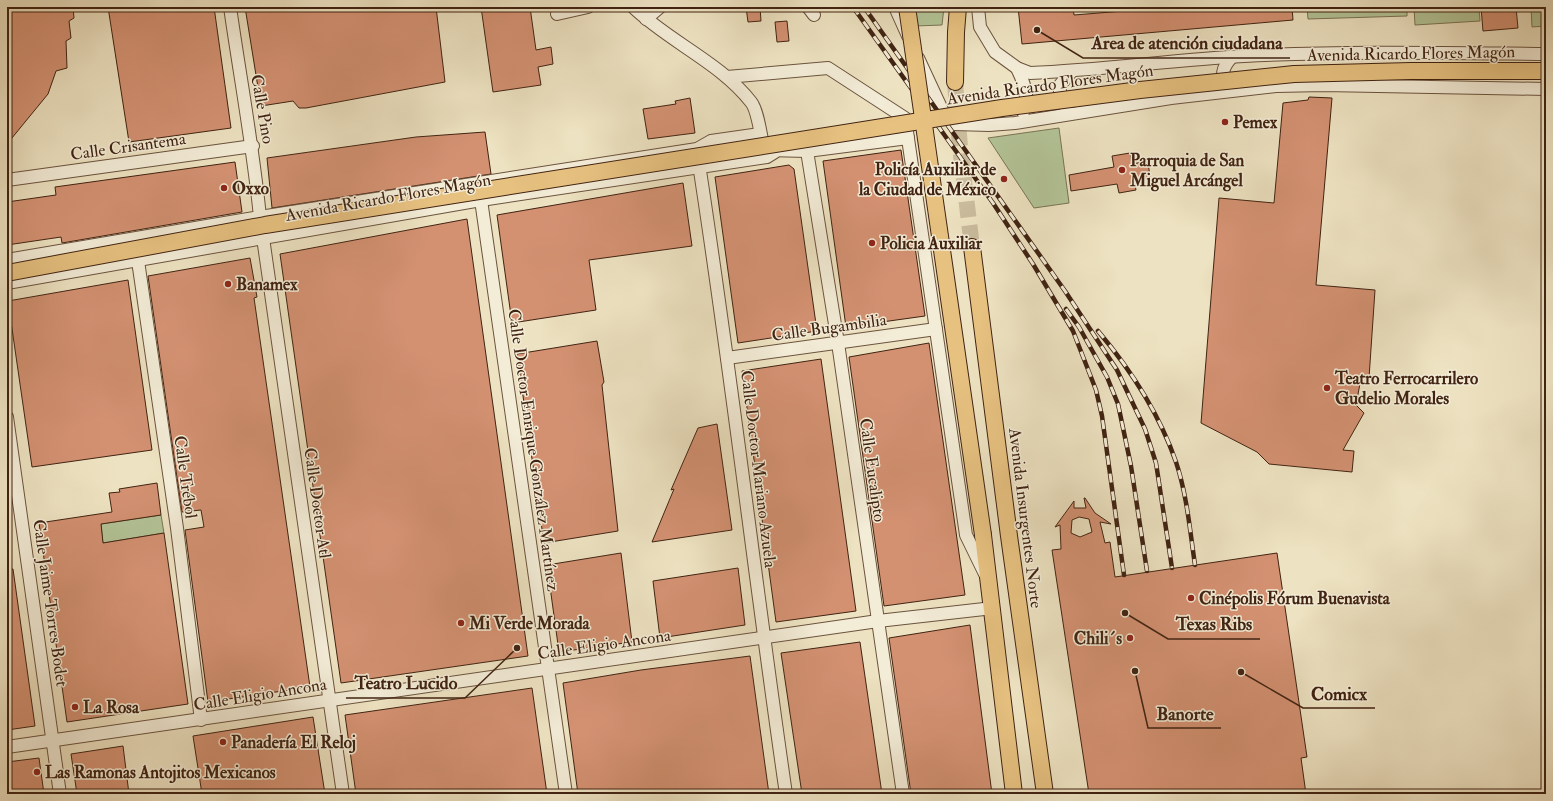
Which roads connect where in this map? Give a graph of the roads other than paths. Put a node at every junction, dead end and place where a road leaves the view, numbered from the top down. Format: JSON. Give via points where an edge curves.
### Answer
{"nodes":[{"id":1,"x":230,"y":7,"type":"edge"},
{"id":2,"x":588,"y":7,"type":"edge"},
{"id":3,"x":633,"y":7,"type":"edge"},
{"id":4,"x":660,"y":7,"type":"edge"},
{"id":5,"x":895,"y":7,"type":"edge"},
{"id":6,"x":907,"y":7,"type":"edge"},
{"id":7,"x":958,"y":7,"type":"edge"},
{"id":8,"x":978,"y":7,"type":"edge"},
{"id":9,"x":558,"y":14,"type":"dead end"},
{"id":10,"x":646,"y":20,"type":"junction"},
{"id":11,"x":1546,"y":54,"type":"edge"},
{"id":12,"x":1232,"y":57,"type":"junction"},
{"id":13,"x":1017,"y":68,"type":"junction"},
{"id":14,"x":1072,"y":71,"type":"junction"},
{"id":15,"x":1546,"y":71,"type":"edge"},
{"id":16,"x":727,"y":77,"type":"junction"},
{"id":17,"x":955,"y":82,"type":"tunnel mouth"},
{"id":18,"x":1236,"y":89,"type":"junction"},
{"id":19,"x":1546,"y":89,"type":"edge"},
{"id":20,"x":1077,"y":113,"type":"junction"},
{"id":21,"x":1015,"y":123,"type":"junction"},
{"id":22,"x":760,"y":134,"type":"junction"},
{"id":23,"x":908,"y":138,"type":"junction"},
{"id":24,"x":711,"y":141,"type":"junction"},
{"id":25,"x":253,"y":146,"type":"junction"},
{"id":26,"x":697,"y":148,"type":"junction"},
{"id":27,"x":807,"y":151,"type":"junction"},
{"id":28,"x":769,"y":153,"type":"junction"},
{"id":29,"x":699,"y":166,"type":"junction"},
{"id":30,"x":7,"y":180,"type":"edge"},
{"id":31,"x":479,"y":182,"type":"junction"},
{"id":32,"x":481,"y":200,"type":"junction"},
{"id":33,"x":260,"y":217,"type":"junction"},
{"id":34,"x":135,"y":238,"type":"junction"},
{"id":35,"x":264,"y":238,"type":"junction"},
{"id":36,"x":972,"y":247,"type":"tunnel mouth"},
{"id":37,"x":7,"y":260,"type":"edge"},
{"id":38,"x":138,"y":260,"type":"junction"},
{"id":39,"x":7,"y":273,"type":"edge"},
{"id":40,"x":7,"y":283,"type":"edge"},
{"id":41,"x":936,"y":329,"type":"junction"},
{"id":42,"x":838,"y":344,"type":"junction"},
{"id":43,"x":727,"y":358,"type":"junction"},
{"id":44,"x":7,"y":417,"type":"edge"},
{"id":45,"x":8,"y":438,"type":"edge"},
{"id":46,"x":990,"y":584,"type":"junction"},
{"id":47,"x":993,"y":608,"type":"junction"},
{"id":48,"x":878,"y":621,"type":"junction"},
{"id":49,"x":763,"y":637,"type":"junction"},
{"id":50,"x":548,"y":669,"type":"junction"},
{"id":51,"x":329,"y":700,"type":"junction"},
{"id":52,"x":201,"y":720,"type":"junction"},
{"id":53,"x":53,"y":741,"type":"junction"},
{"id":54,"x":7,"y":747,"type":"edge"},
{"id":55,"x":60,"y":794,"type":"edge"},
{"id":56,"x":343,"y":794,"type":"edge"},
{"id":57,"x":566,"y":794,"type":"edge"},
{"id":58,"x":786,"y":794,"type":"edge"},
{"id":59,"x":903,"y":794,"type":"edge"},
{"id":60,"x":1014,"y":794,"type":"edge"},
{"id":61,"x":1045,"y":794,"type":"edge"}],
"edges":[{"from":1,"to":25,"type":"street","name":"Calle Pino","via":[[246,119]]},
{"from":2,"to":9,"type":"street"},
{"from":3,"to":10,"type":"street"},
{"from":4,"to":10,"type":"street"},
{"from":5,"to":21,"type":"street","via":[[944,114],[954,124],[989,126]]},
{"from":6,"to":46,"type":"main road","bridge":true},
{"from":7,"to":17,"type":"main road"},
{"from":8,"to":13,"type":"street","name":"Avenida Ricardo Flores Magón","via":[[980,27],[991,46]]},
{"from":10,"to":16,"type":"street"},
{"from":11,"to":12,"type":"street","name":"Avenida Ricardo Flores Magón","via":[[1334,52]]},
{"from":12,"to":14,"type":"street","name":"Avenida Ricardo Flores Magón"},
{"from":12,"to":18,"type":"street","via":[[1223,70],[1227,84]]},
{"from":13,"to":14,"type":"street","name":"Avenida Ricardo Flores Magón","via":[[1030,73]]},
{"from":13,"to":21,"type":"street","via":[[1026,95],[1025,109]]},
{"from":14,"to":20,"type":"street","via":[[1060,85],[1060,95],[1064,106]]},
{"from":15,"to":39,"type":"main road","name":"Avenida Ricardo Flores Magón","bridge":true,"via":[[1294,74],[1002,108],[265,225]]},
{"from":16,"to":22,"type":"street","via":[[752,103]]},
{"from":16,"to":23,"type":"street","via":[[828,68],[905,118]]},
{"from":18,"to":19,"type":"street","via":[[1324,85]]},
{"from":18,"to":20,"type":"street"},
{"from":20,"to":21,"type":"street"},
{"from":22,"to":24,"type":"street","name":"Avenida Ricardo Flores Magón"},
{"from":22,"to":28,"type":"street"},
{"from":23,"to":27,"type":"street","name":"Avenida Ricardo Flores Magón"},
{"from":23,"to":41,"type":"street"},
{"from":24,"to":26,"type":"street","name":"Avenida Ricardo Flores Magón"},
{"from":24,"to":28,"type":"street","name":"Avenida Ricardo Flores Magón"},
{"from":25,"to":30,"type":"street","name":"Calle Crisantema"},
{"from":25,"to":33,"type":"street","name":"Calle Pino"},
{"from":26,"to":29,"type":"street","name":"Calle Doctor Mariano Azuela"},
{"from":26,"to":31,"type":"street","name":"Avenida Ricardo Flores Magón"},
{"from":27,"to":28,"type":"street","name":"Avenida Ricardo Flores Magón"},
{"from":27,"to":42,"type":"street","name":"Calle Eucalipto"},
{"from":28,"to":29,"type":"street","name":"Avenida Ricardo Flores Magón"},
{"from":29,"to":32,"type":"street","name":"Avenida Ricardo Flores Magón"},
{"from":29,"to":43,"type":"street","name":"Calle Doctor Mariano Azuela"},
{"from":31,"to":32,"type":"street","name":"Calle Doctor Enrique González Martínez"},
{"from":31,"to":33,"type":"street","name":"Avenida Ricardo Flores Magón"},
{"from":32,"to":35,"type":"street","name":"Avenida Ricardo Flores Magón"},
{"from":32,"to":50,"type":"street","name":"Calle Doctor Enrique González Martínez"},
{"from":33,"to":34,"type":"street","name":"Avenida Ricardo Flores Magón"},
{"from":33,"to":35,"type":"street","name":"Calle Doctor Atl"},
{"from":34,"to":37,"type":"street","name":"Avenida Ricardo Flores Magón"},
{"from":34,"to":38,"type":"street","name":"Calle Trébol"},
{"from":35,"to":38,"type":"street","name":"Avenida Ricardo Flores Magón"},
{"from":35,"to":51,"type":"street","name":"Calle Doctor Atl"},
{"from":36,"to":61,"type":"main road","name":"Avenida Insurgentes Norte"},
{"from":38,"to":40,"type":"street","name":"Avenida Ricardo Flores Magón"},
{"from":38,"to":52,"type":"street","name":"Calle Trébol"},
{"from":41,"to":42,"type":"street","name":"Calle Bugambilia"},
{"from":41,"to":46,"type":"street","via":[[966,535]]},
{"from":42,"to":43,"type":"street","name":"Calle Bugambilia"},
{"from":42,"to":48,"type":"street","name":"Calle Eucalipto"},
{"from":43,"to":49,"type":"street","name":"Calle Doctor Mariano Azuela"},
{"from":44,"to":45,"type":"street","name":"Calle Jaime Torres Bodet"},
{"from":45,"to":53,"type":"street","name":"Calle Jaime Torres Bodet"},
{"from":46,"to":47,"type":"main road"},
{"from":47,"to":48,"type":"street","name":"Calle Eligio Ancona"},
{"from":47,"to":60,"type":"main road"},
{"from":48,"to":49,"type":"street","name":"Calle Eligio Ancona"},
{"from":48,"to":59,"type":"street","name":"Calle Eucalipto"},
{"from":49,"to":50,"type":"street","name":"Calle Eligio Ancona"},
{"from":49,"to":58,"type":"street","name":"Calle Doctor Mariano Azuela"},
{"from":50,"to":51,"type":"street","name":"Calle Eligio Ancona"},
{"from":50,"to":57,"type":"street","name":"Calle Doctor Enrique González Martínez"},
{"from":51,"to":52,"type":"street","name":"Calle Eligio Ancona"},
{"from":51,"to":56,"type":"street","name":"Calle Doctor Atl"},
{"from":52,"to":53,"type":"street","name":"Calle Eligio Ancona"},
{"from":53,"to":54,"type":"street","name":"Calle Eligio Ancona"},
{"from":53,"to":55,"type":"street","name":"Calle Jaime Torres Bodet"}]}
